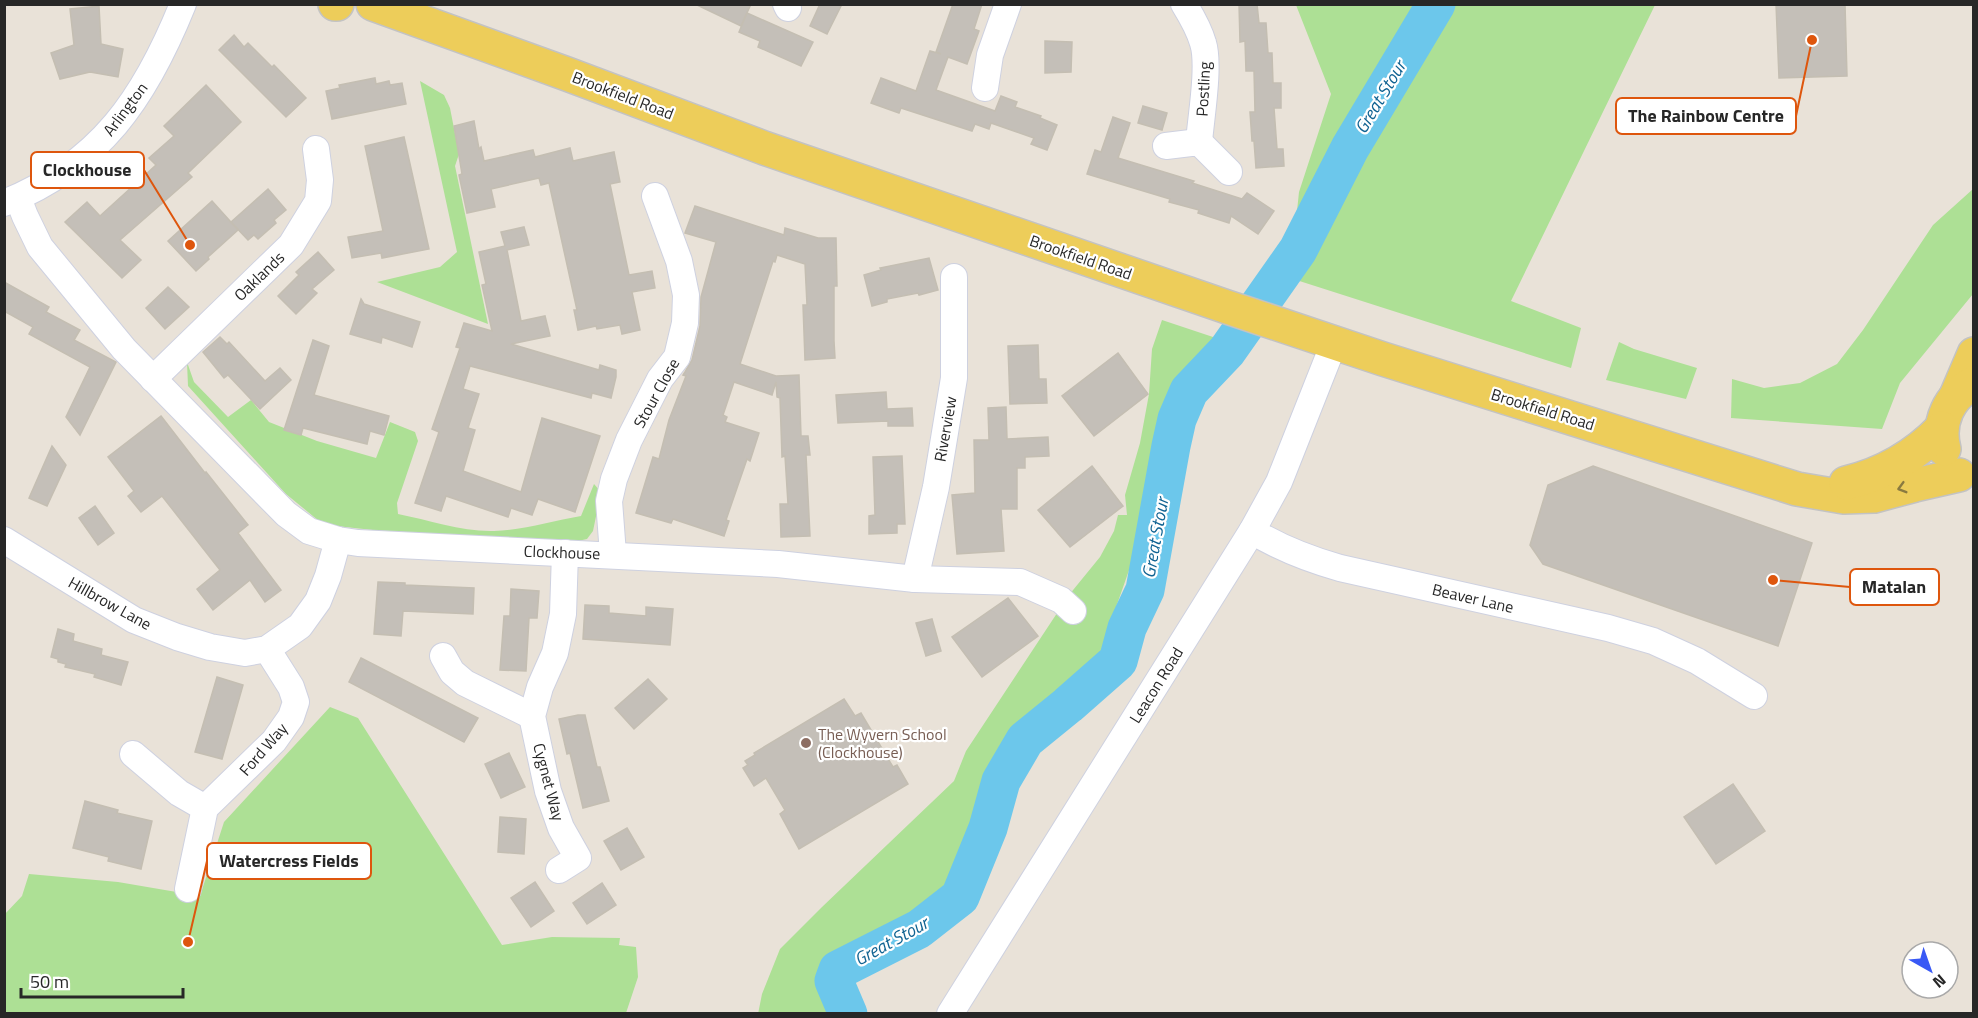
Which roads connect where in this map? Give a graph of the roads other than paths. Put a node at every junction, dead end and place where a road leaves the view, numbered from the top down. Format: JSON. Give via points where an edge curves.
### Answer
{"nodes":[{"id":1,"x":183,"y":4,"type":"edge"},
{"id":2,"x":373,"y":4,"type":"edge"},
{"id":3,"x":1008,"y":4,"type":"edge"},
{"id":4,"x":1184,"y":4,"type":"edge"},
{"id":5,"x":985,"y":88,"type":"dead end"},
{"id":6,"x":1199,"y":142,"type":"junction"},
{"id":7,"x":1166,"y":146,"type":"dead end"},
{"id":8,"x":316,"y":149,"type":"dead end"},
{"id":9,"x":1229,"y":172,"type":"dead end"},
{"id":10,"x":655,"y":196,"type":"dead end"},
{"id":11,"x":11,"y":201,"type":"edge"},
{"id":12,"x":954,"y":277,"type":"dead end"},
{"id":13,"x":1334,"y":343,"type":"junction"},
{"id":14,"x":1974,"y":354,"type":"edge"},
{"id":15,"x":153,"y":379,"type":"junction"},
{"id":16,"x":1965,"y":389,"type":"edge"},
{"id":17,"x":1942,"y":428,"type":"junction"},
{"id":18,"x":1966,"y":480,"type":"edge"},
{"id":19,"x":1797,"y":489,"type":"junction"},
{"id":20,"x":1252,"y":531,"type":"junction"},
{"id":21,"x":4,"y":540,"type":"edge"},
{"id":22,"x":338,"y":540,"type":"junction"},
{"id":23,"x":565,"y":553,"type":"junction"},
{"id":24,"x":613,"y":554,"type":"junction"},
{"id":25,"x":915,"y":579,"type":"junction"},
{"id":26,"x":1073,"y":611,"type":"dead end"},
{"id":27,"x":267,"y":649,"type":"junction"},
{"id":28,"x":443,"y":656,"type":"dead end"},
{"id":29,"x":1754,"y":696,"type":"dead end"},
{"id":30,"x":532,"y":716,"type":"junction"},
{"id":31,"x":133,"y":754,"type":"dead end"},
{"id":32,"x":205,"y":808,"type":"junction"},
{"id":33,"x":559,"y":870,"type":"dead end"},
{"id":34,"x":188,"y":889,"type":"dead end"},
{"id":35,"x":950,"y":1014,"type":"edge"}],
"edges":[{"from":1,"to":11,"type":"street","name":"Arlington","via":[[167,44],[112,131],[56,178]]},
{"from":2,"to":13,"type":"main road","name":"Brookfield Road","via":[[764,148]]},
{"from":3,"to":5,"type":"street","via":[[990,55]]},
{"from":4,"to":6,"type":"street","name":"Postling","via":[[1204,45],[1206,67]]},
{"from":6,"to":7,"type":"street"},
{"from":6,"to":9,"type":"street"},
{"from":8,"to":15,"type":"street","name":"Oaklands","via":[[318,201],[291,245]]},
{"from":10,"to":24,"type":"street","name":"Stour Close","via":[[679,261],[686,295],[685,323],[677,357],[660,379],[614,479],[609,501]]},
{"from":11,"to":15,"type":"street","name":"Clockhouse","via":[[25,216],[40,247]]},
{"from":12,"to":25,"type":"street","name":"Riverview","via":[[954,378],[936,488]]},
{"from":13,"to":19,"type":"main road","name":"Brookfield Road"},
{"from":13,"to":20,"type":"street","name":"Leacon Road","via":[[1280,482]]},
{"from":14,"to":16,"type":"main road"},
{"from":15,"to":22,"type":"street","name":"Clockhouse","via":[[286,514],[309,531]]},
{"from":16,"to":17,"type":"main road","via":[[1944,416]]},
{"from":17,"to":18,"type":"main road","via":[[1945,454]]},
{"from":17,"to":19,"type":"main road","name":"Brookfield Road","via":[[1910,456],[1877,474],[1838,485]]},
{"from":18,"to":19,"type":"main road","name":"Brookfield Road","one_way":true,"via":[[1915,484],[1874,496],[1844,497]]},
{"from":20,"to":29,"type":"street","name":"Beaver Lane","via":[[1303,557],[1340,568],[1653,641],[1697,661]]},
{"from":20,"to":35,"type":"street","name":"Leacon Road"},
{"from":21,"to":27,"type":"street","name":"Hillbrow Lane","via":[[134,620],[210,647],[245,653]]},
{"from":22,"to":23,"type":"street","name":"Clockhouse"},
{"from":22,"to":27,"type":"street","name":"Hillbrow Lane","via":[[318,601],[300,626]]},
{"from":23,"to":24,"type":"street","name":"Clockhouse"},
{"from":23,"to":30,"type":"street","name":"Cygnet Way","via":[[561,624]]},
{"from":24,"to":25,"type":"street","name":"Clockhouse","via":[[778,564]]},
{"from":25,"to":26,"type":"street","name":"Clockhouse","via":[[1020,582],[1061,600]]},
{"from":27,"to":32,"type":"street","name":"Ford Way","via":[[291,687],[296,702],[291,717],[274,741]]},
{"from":28,"to":30,"type":"street","via":[[452,672],[465,683]]},
{"from":30,"to":33,"type":"street","name":"Cygnet Way","via":[[548,791],[561,828],[578,858]]},
{"from":31,"to":32,"type":"street","via":[[179,793]]},
{"from":32,"to":34,"type":"street"}]}
